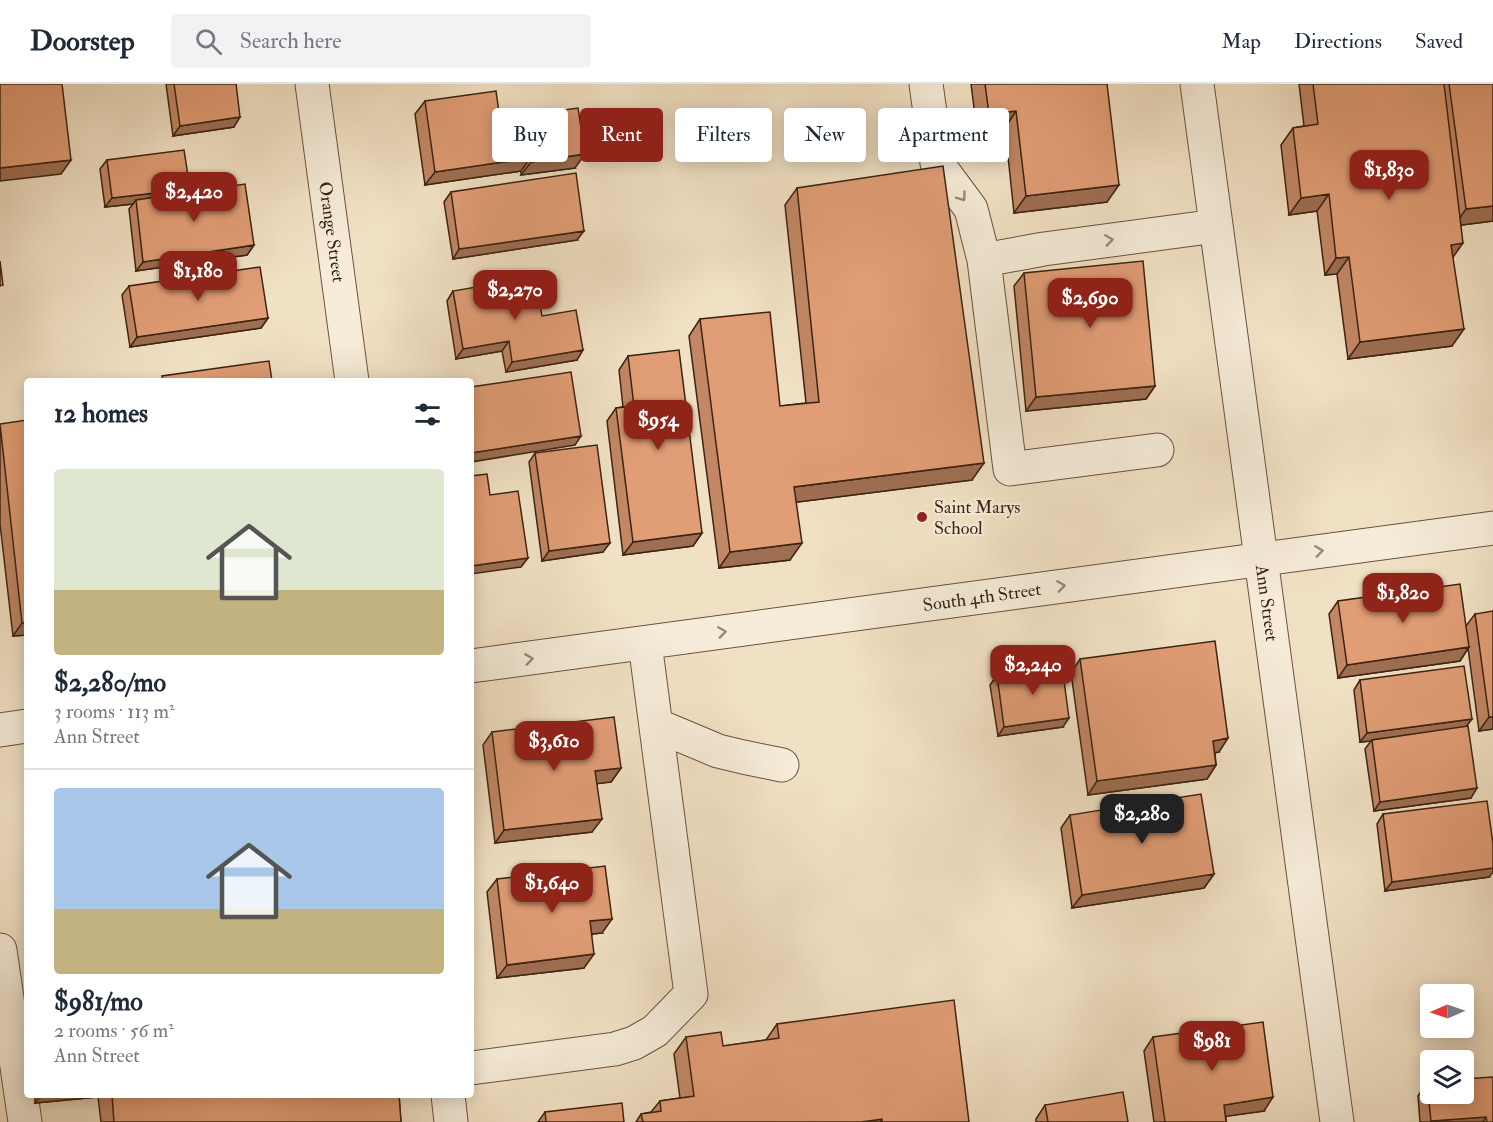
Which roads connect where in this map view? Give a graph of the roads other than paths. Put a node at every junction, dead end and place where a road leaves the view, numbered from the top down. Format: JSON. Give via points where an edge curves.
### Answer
{"nodes":[{"id":1,"x":312,"y":84,"type":"edge"},
{"id":2,"x":926,"y":84,"type":"edge"},
{"id":3,"x":1197,"y":84,"type":"edge"},
{"id":4,"x":1216,"y":226,"type":"junction"},
{"id":5,"x":984,"y":260,"type":"junction"},
{"id":6,"x":352,"y":378,"type":"edge"},
{"id":7,"x":1157,"y":450,"type":"dead end"},
{"id":8,"x":1493,"y":528,"type":"edge"},
{"id":9,"x":1261,"y":559,"type":"junction"},
{"id":10,"x":645,"y":643,"type":"junction"},
{"id":11,"x":474,"y":666,"type":"edge"},
{"id":12,"x":656,"y":725,"type":"junction"},
{"id":13,"x":24,"y":726,"type":"edge"},
{"id":14,"x":0,"y":730,"type":"edge"},
{"id":15,"x":782,"y":765,"type":"dead end"},
{"id":16,"x":1,"y":969,"type":"edge"},
{"id":17,"x":474,"y":1068,"type":"edge"},
{"id":18,"x":448,"y":1098,"type":"edge"},
{"id":19,"x":25,"y":1122,"type":"edge"},
{"id":20,"x":452,"y":1122,"type":"edge"},
{"id":21,"x":1337,"y":1122,"type":"edge"}],
"edges":[{"from":1,"to":6,"type":"street","name":"Orange Street"},
{"from":2,"to":5,"type":"street","one_way":true,"via":[[937,163],[971,209]]},
{"from":3,"to":4,"type":"street","name":"Ann Street"},
{"from":5,"to":4,"type":"street","one_way":true},
{"from":4,"to":9,"type":"street","name":"Ann Street"},
{"from":5,"to":7,"type":"street","via":[[1010,469]]},
{"from":9,"to":8,"type":"street","name":"South 4th Street","one_way":true},
{"from":10,"to":9,"type":"street","name":"South 4th Street","one_way":true},
{"from":9,"to":21,"type":"street","name":"Ann Street"},
{"from":11,"to":10,"type":"street","name":"South 4th Street","one_way":true},
{"from":10,"to":12,"type":"street"},
{"from":12,"to":15,"type":"street","via":[[718,751]]},
{"from":12,"to":17,"type":"street","via":[[691,994],[655,1031],[634,1043],[615,1049]]},
{"from":13,"to":14,"type":"street"},
{"from":16,"to":19,"type":"street"},
{"from":18,"to":20,"type":"street"}]}
